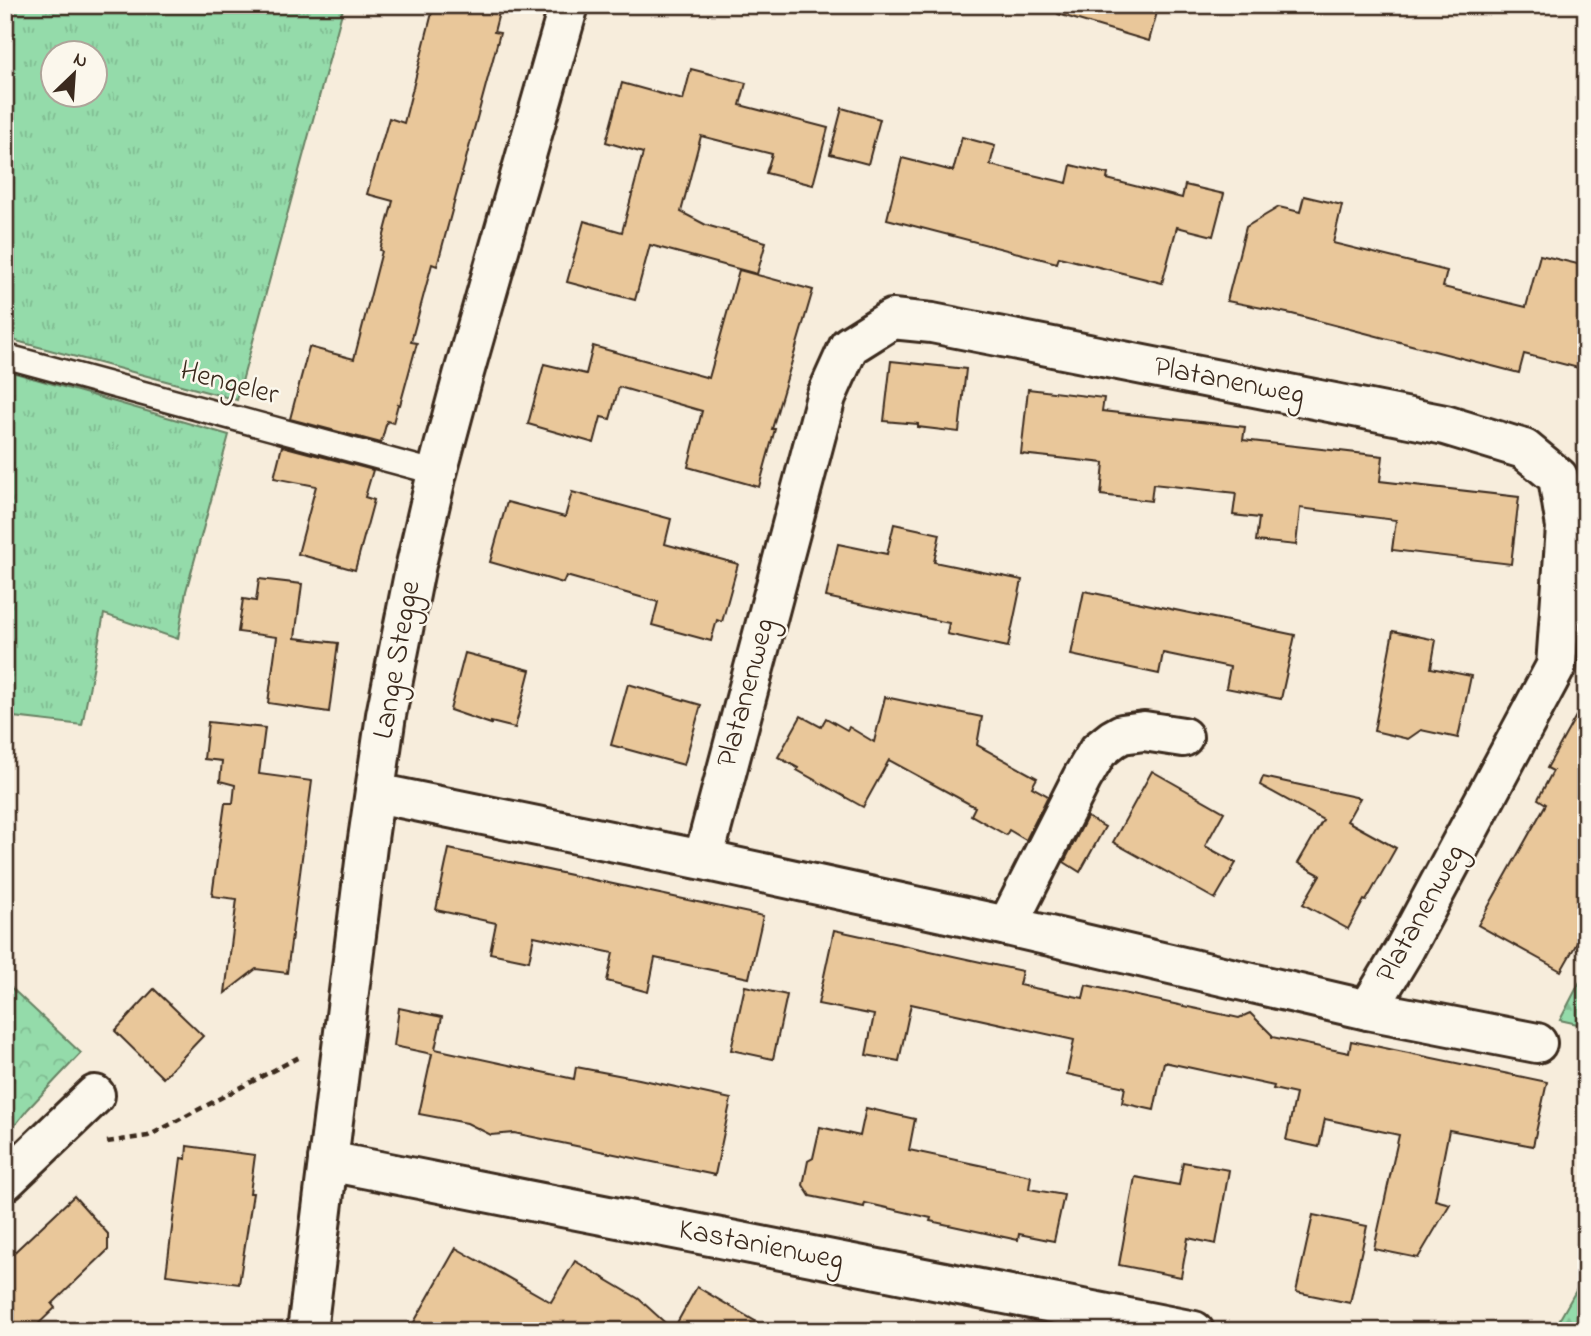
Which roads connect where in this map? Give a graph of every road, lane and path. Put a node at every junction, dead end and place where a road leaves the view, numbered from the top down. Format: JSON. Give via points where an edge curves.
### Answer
{"nodes":[{"id":1,"x":569,"y":5,"type":"edge"},
{"id":2,"x":5,"y":356,"type":"edge"},
{"id":3,"x":437,"y":473,"type":"junction"},
{"id":4,"x":1183,"y":737,"type":"dead end"},
{"id":5,"x":376,"y":793,"type":"junction"},
{"id":6,"x":703,"y":860,"type":"junction"},
{"id":7,"x":1007,"y":926,"type":"junction"},
{"id":8,"x":1368,"y":1010,"type":"junction"},
{"id":9,"x":345,"y":1024,"type":"junction"},
{"id":10,"x":1537,"y":1042,"type":"dead end"},
{"id":11,"x":95,"y":1095,"type":"dead end"},
{"id":12,"x":54,"y":1135,"type":"junction"},
{"id":13,"x":328,"y":1161,"type":"junction"},
{"id":14,"x":5,"y":1181,"type":"edge"},
{"id":15,"x":307,"y":1331,"type":"edge"},
{"id":16,"x":1194,"y":1331,"type":"edge"}],
"edges":[{"from":1,"to":3,"type":"street","name":"Lange Stegge"},
{"from":2,"to":3,"type":"lane","name":"Hengeler"},
{"from":3,"to":5,"type":"street","name":"Lange Stegge","via":[[386,715]]},
{"from":4,"to":7,"type":"street","via":[[1144,731],[1122,734],[1098,751]]},
{"from":5,"to":6,"type":"street","name":"Platanenweg"},
{"from":5,"to":9,"type":"street","name":"Lange Stegge"},
{"from":6,"to":7,"type":"street","name":"Platanenweg"},
{"from":6,"to":8,"type":"street","name":"Platanenweg","via":[[826,397],[849,346],[892,319],[932,323],[1445,425],[1524,449],[1558,477],[1566,527],[1556,666]]},
{"from":7,"to":8,"type":"street","name":"Platanenweg"},
{"from":8,"to":10,"type":"street","name":"Platanenweg"},
{"from":9,"to":12,"type":"path","via":[[299,1056],[148,1136],[96,1144]]},
{"from":9,"to":13,"type":"street","name":"Lange Stegge"},
{"from":11,"to":12,"type":"street"},
{"from":12,"to":14,"type":"street"},
{"from":13,"to":15,"type":"street","name":"Lange Stegge"},
{"from":13,"to":16,"type":"street","name":"Kastanienweg"}]}
